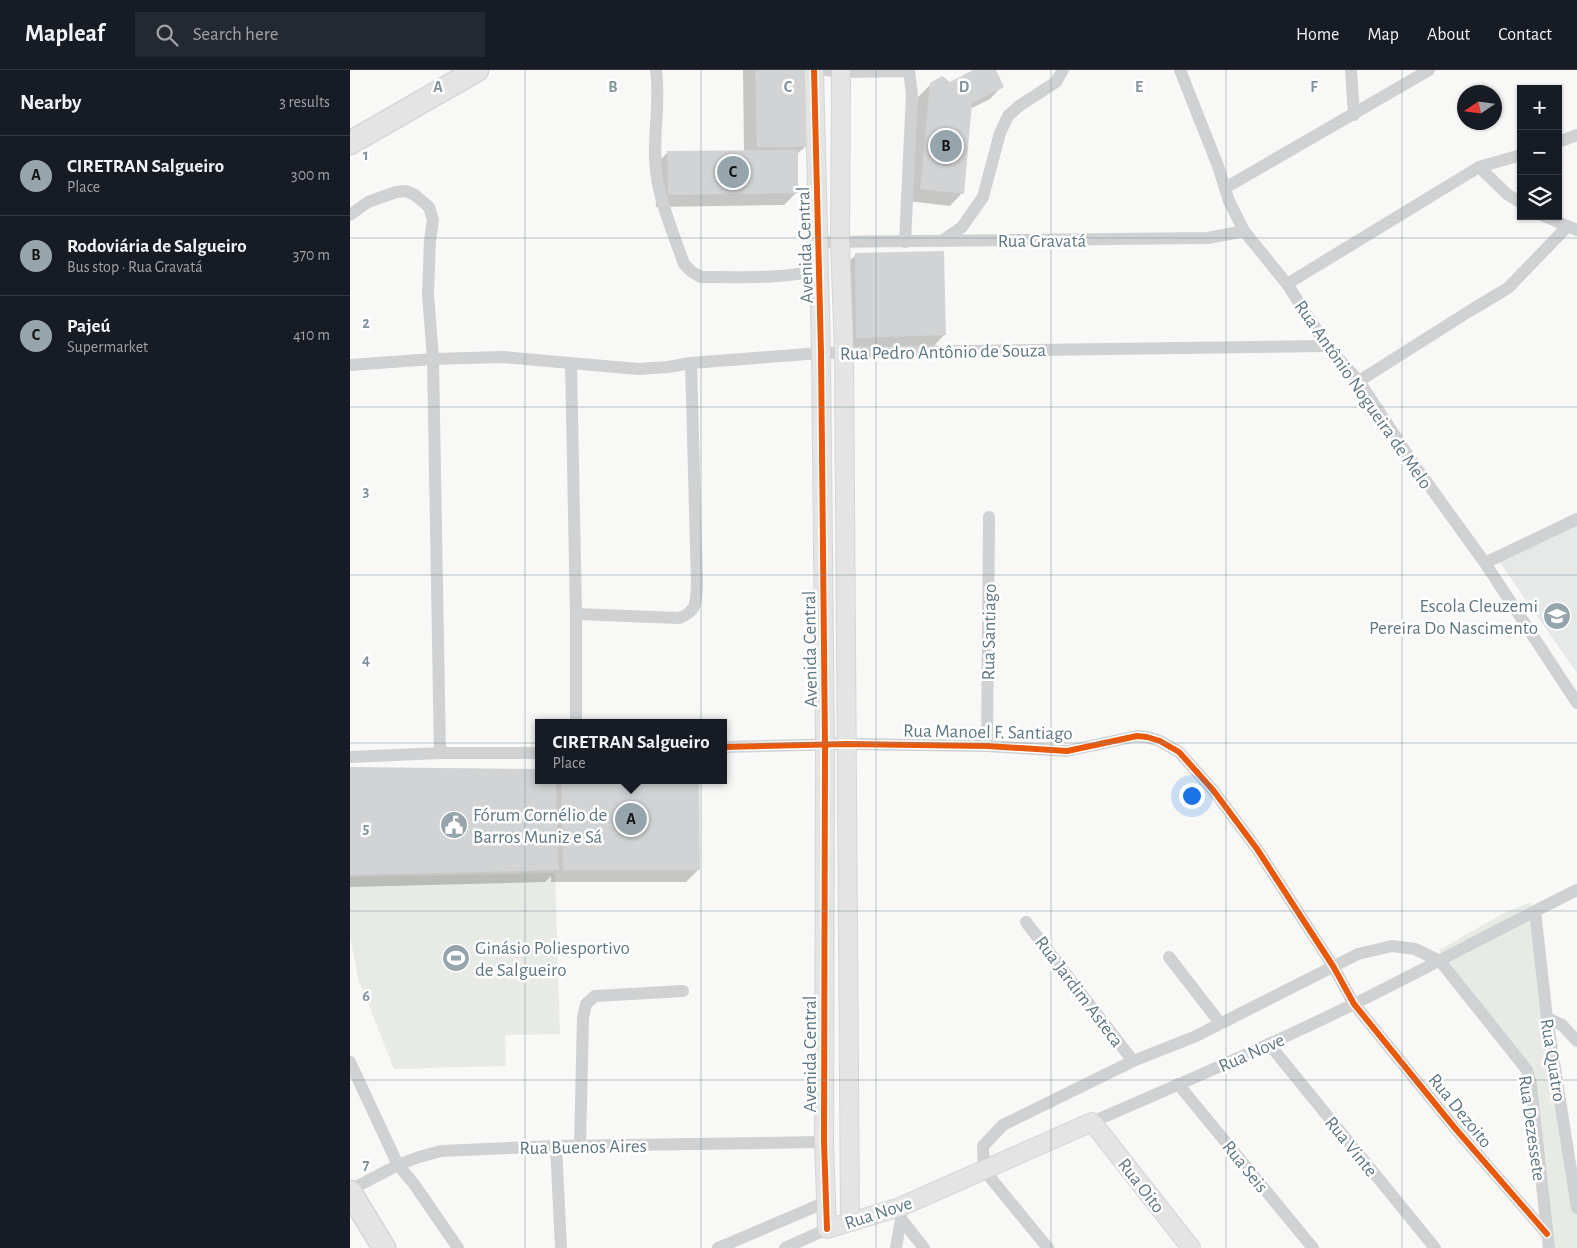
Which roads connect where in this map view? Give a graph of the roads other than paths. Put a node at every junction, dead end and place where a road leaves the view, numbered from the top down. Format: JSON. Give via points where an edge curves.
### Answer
{"nodes":[{"id":1,"x":477,"y":70,"type":"edge"},
{"id":2,"x":656,"y":70,"type":"edge"},
{"id":3,"x":814,"y":70,"type":"edge"},
{"id":4,"x":836,"y":70,"type":"edge"},
{"id":5,"x":1063,"y":70,"type":"edge"},
{"id":6,"x":1180,"y":70,"type":"edge"},
{"id":7,"x":1351,"y":70,"type":"edge"},
{"id":8,"x":1429,"y":70,"type":"edge"},
{"id":9,"x":1354,"y":115,"type":"junction"},
{"id":10,"x":1577,"y":135,"type":"edge"},
{"id":11,"x":1562,"y":141,"type":"edge"},
{"id":12,"x":350,"y":142,"type":"edge"},
{"id":13,"x":1517,"y":156,"type":"edge"},
{"id":14,"x":1479,"y":167,"type":"junction"},
{"id":15,"x":1224,"y":188,"type":"junction"},
{"id":16,"x":1517,"y":200,"type":"edge"},
{"id":17,"x":350,"y":215,"type":"edge"},
{"id":18,"x":1553,"y":220,"type":"edge"},
{"id":19,"x":1572,"y":228,"type":"edge"},
{"id":20,"x":1244,"y":231,"type":"junction"},
{"id":21,"x":942,"y":241,"type":"junction"},
{"id":22,"x":818,"y":242,"type":"junction"},
{"id":23,"x":840,"y":242,"type":"junction"},
{"id":24,"x":905,"y":242,"type":"junction"},
{"id":25,"x":820,"y":270,"type":"junction"},
{"id":26,"x":1287,"y":284,"type":"junction"},
{"id":27,"x":1327,"y":346,"type":"junction"},
{"id":28,"x":821,"y":353,"type":"junction"},
{"id":29,"x":844,"y":353,"type":"junction"},
{"id":30,"x":433,"y":359,"type":"junction"},
{"id":31,"x":571,"y":363,"type":"junction"},
{"id":32,"x":691,"y":363,"type":"junction"},
{"id":33,"x":350,"y":365,"type":"edge"},
{"id":34,"x":1360,"y":381,"type":"junction"},
{"id":35,"x":990,"y":517,"type":"dead end"},
{"id":36,"x":1577,"y":519,"type":"edge"},
{"id":37,"x":1485,"y":563,"type":"junction"},
{"id":38,"x":576,"y":614,"type":"junction"},
{"id":39,"x":1577,"y":703,"type":"edge"},
{"id":40,"x":576,"y":719,"type":"edge"},
{"id":41,"x":846,"y":744,"type":"junction"},
{"id":42,"x":825,"y":745,"type":"junction"},
{"id":43,"x":988,"y":746,"type":"junction"},
{"id":44,"x":727,"y":747,"type":"edge"},
{"id":45,"x":440,"y":753,"type":"junction"},
{"id":46,"x":535,"y":753,"type":"edge"},
{"id":47,"x":350,"y":757,"type":"edge"},
{"id":48,"x":1577,"y":890,"type":"edge"},
{"id":49,"x":1535,"y":911,"type":"junction"},
{"id":50,"x":1026,"y":922,"type":"dead end"},
{"id":51,"x":1169,"y":957,"type":"dead end"},
{"id":52,"x":1440,"y":961,"type":"junction"},
{"id":53,"x":1332,"y":966,"type":"junction"},
{"id":54,"x":683,"y":991,"type":"dead end"},
{"id":55,"x":1354,"y":1004,"type":"junction"},
{"id":56,"x":1547,"y":1018,"type":"junction"},
{"id":57,"x":1220,"y":1024,"type":"junction"},
{"id":58,"x":1577,"y":1041,"type":"edge"},
{"id":59,"x":1269,"y":1044,"type":"junction"},
{"id":60,"x":1133,"y":1061,"type":"junction"},
{"id":61,"x":350,"y":1062,"type":"edge"},
{"id":62,"x":1178,"y":1084,"type":"junction"},
{"id":63,"x":1092,"y":1122,"type":"junction"},
{"id":64,"x":824,"y":1142,"type":"junction"},
{"id":65,"x":580,"y":1145,"type":"junction"},
{"id":66,"x":556,"y":1146,"type":"junction"},
{"id":67,"x":398,"y":1165,"type":"junction"},
{"id":68,"x":984,"y":1170,"type":"junction"},
{"id":69,"x":350,"y":1191,"type":"edge"},
{"id":70,"x":826,"y":1202,"type":"junction"},
{"id":71,"x":1577,"y":1208,"type":"edge"},
{"id":72,"x":900,"y":1213,"type":"junction"},
{"id":73,"x":850,"y":1222,"type":"junction"},
{"id":74,"x":827,"y":1229,"type":"junction"},
{"id":75,"x":1547,"y":1234,"type":"junction"},
{"id":76,"x":384,"y":1248,"type":"edge"},
{"id":77,"x":458,"y":1248,"type":"edge"},
{"id":78,"x":561,"y":1248,"type":"edge"},
{"id":79,"x":718,"y":1248,"type":"edge"},
{"id":80,"x":785,"y":1248,"type":"edge"},
{"id":81,"x":896,"y":1248,"type":"edge"},
{"id":82,"x":924,"y":1248,"type":"edge"},
{"id":83,"x":1048,"y":1248,"type":"edge"},
{"id":84,"x":1192,"y":1248,"type":"edge"},
{"id":85,"x":1313,"y":1248,"type":"edge"},
{"id":86,"x":1435,"y":1248,"type":"edge"},
{"id":87,"x":1549,"y":1248,"type":"edge"}],
"edges":[{"from":1,"to":12,"type":"highway"},
{"from":2,"to":25,"type":"street","via":[[657,179],[684,264],[701,277],[769,277]]},
{"from":3,"to":22,"type":"street","name":"Avenida Central"},
{"from":4,"to":23,"type":"street","name":"Avenida Central"},
{"from":4,"to":24,"type":"street","via":[[909,71],[912,94]]},
{"from":5,"to":21,"type":"street","via":[[1056,82],[1008,116],[1000,133],[983,197],[962,227]]},
{"from":6,"to":15,"type":"street","name":"Rua Antônio Nogueira de Melo"},
{"from":7,"to":9,"type":"street"},
{"from":8,"to":9,"type":"street"},
{"from":9,"to":15,"type":"street"},
{"from":10,"to":11,"type":"street"},
{"from":13,"to":14,"type":"street"},
{"from":14,"to":16,"type":"street"},
{"from":14,"to":26,"type":"street"},
{"from":15,"to":20,"type":"street","name":"Rua Antônio Nogueira de Melo"},
{"from":17,"to":30,"type":"street","via":[[368,202],[396,192],[406,191],[428,207],[433,220],[428,294]]},
{"from":18,"to":19,"type":"street"},
{"from":19,"to":34,"type":"street","via":[[1508,288]]},
{"from":20,"to":21,"type":"street","name":"Rua Gravatá","via":[[1208,238]]},
{"from":20,"to":26,"type":"street","name":"Rua Antônio Nogueira de Melo"},
{"from":21,"to":24,"type":"street","name":"Rua Gravatá"},
{"from":22,"to":23,"type":"street","name":"Rua Gravatá"},
{"from":22,"to":25,"type":"street","name":"Avenida Central"},
{"from":23,"to":24,"type":"street","name":"Rua Gravatá"},
{"from":23,"to":29,"type":"street","name":"Avenida Central"},
{"from":25,"to":28,"type":"street","name":"Avenida Central"},
{"from":26,"to":27,"type":"street","name":"Rua Antônio Nogueira de Melo"},
{"from":27,"to":29,"type":"street","name":"Rua Pedro Antônio de Souza"},
{"from":27,"to":34,"type":"street","name":"Rua Antônio Nogueira de Melo"},
{"from":28,"to":29,"type":"street","name":"Rua Pedro Antônio de Souza"},
{"from":28,"to":32,"type":"street","name":"Rua Pedro Antônio de Souza"},
{"from":28,"to":42,"type":"street","name":"Avenida Central"},
{"from":29,"to":41,"type":"street","name":"Avenida Central"},
{"from":30,"to":31,"type":"street","name":"Rua Pedro Antônio de Souza","via":[[504,357]]},
{"from":30,"to":33,"type":"street","name":"Rua Pedro Antônio de Souza"},
{"from":30,"to":45,"type":"street"},
{"from":31,"to":32,"type":"street","name":"Rua Pedro Antônio de Souza","via":[[638,369]]},
{"from":31,"to":38,"type":"street"},
{"from":32,"to":38,"type":"street","via":[[695,606],[680,618]]},
{"from":34,"to":37,"type":"street","name":"Rua Antônio Nogueira de Melo","via":[[1415,466]]},
{"from":35,"to":43,"type":"street","name":"Rua Santiago"},
{"from":36,"to":37,"type":"street"},
{"from":37,"to":39,"type":"street","name":"Rua Antônio Nogueira de Melo"},
{"from":38,"to":40,"type":"street"},
{"from":41,"to":42,"type":"street","name":"Rua Manoel F. Santiago"},
{"from":41,"to":43,"type":"street","name":"Rua Manoel F. Santiago"},
{"from":41,"to":73,"type":"street","name":"Avenida Central"},
{"from":42,"to":44,"type":"street","name":"Rua Manoel F. Santiago"},
{"from":42,"to":64,"type":"street","name":"Avenida Central"},
{"from":43,"to":53,"type":"street","name":"Rua Manoel F. Santiago","via":[[1067,751],[1136,736],[1160,741],[1179,752],[1213,790],[1257,849]]},
{"from":45,"to":46,"type":"street"},
{"from":45,"to":47,"type":"street"},
{"from":48,"to":49,"type":"street","name":"Rua Nove"},
{"from":49,"to":52,"type":"street","name":"Rua Nove"},
{"from":49,"to":56,"type":"street","name":"Rua Quatro"},
{"from":50,"to":60,"type":"street","name":"Rua Jardim Asteca"},
{"from":51,"to":57,"type":"street"},
{"from":52,"to":53,"type":"street","name":"Rua Nove","via":[[1415,950],[1392,946],[1358,954]]},
{"from":52,"to":55,"type":"street","name":"Rua Nove"},
{"from":52,"to":75,"type":"street","name":"Rua Dezessete","via":[[1527,1070]]},
{"from":53,"to":55,"type":"street","name":"Rua Manoel F. Santiago"},
{"from":53,"to":57,"type":"street","name":"Rua Nove"},
{"from":54,"to":65,"type":"street","via":[[595,996],[586,1004],[581,1060]]},
{"from":55,"to":59,"type":"street","name":"Rua Nove"},
{"from":55,"to":75,"type":"street","name":"Rua Dezoito"},
{"from":56,"to":58,"type":"street","via":[[1562,1025]]},
{"from":56,"to":71,"type":"street","name":"Rua Quatro"},
{"from":57,"to":60,"type":"street","name":"Rua Nove"},
{"from":59,"to":62,"type":"street","name":"Rua Nove"},
{"from":59,"to":86,"type":"street","name":"Rua Vinte"},
{"from":60,"to":68,"type":"street","name":"Rua Nove","via":[[1003,1125],[983,1146]]},
{"from":61,"to":67,"type":"street"},
{"from":62,"to":63,"type":"street","name":"Rua Nove"},
{"from":62,"to":85,"type":"street","name":"Rua Seis"},
{"from":63,"to":68,"type":"street","name":"Rua Nove"},
{"from":63,"to":84,"type":"street","name":"Rua Oito"},
{"from":64,"to":65,"type":"street","name":"Rua Buenos Aires"},
{"from":64,"to":70,"type":"street","name":"Avenida Central"},
{"from":65,"to":66,"type":"street","name":"Rua Buenos Aires"},
{"from":66,"to":67,"type":"street","name":"Rua Buenos Aires","via":[[442,1151]]},
{"from":66,"to":78,"type":"street"},
{"from":67,"to":69,"type":"street","name":"Rua Buenos Aires"},
{"from":67,"to":77,"type":"street"},
{"from":68,"to":72,"type":"street","name":"Rua Nove"},
{"from":68,"to":83,"type":"street"},
{"from":69,"to":76,"type":"highway"},
{"from":70,"to":74,"type":"street","name":"Avenida Central"},
{"from":70,"to":79,"type":"street"},
{"from":72,"to":73,"type":"street","name":"Rua Nove"},
{"from":72,"to":81,"type":"street"},
{"from":72,"to":82,"type":"street"},
{"from":73,"to":74,"type":"street","name":"Rua Nove"},
{"from":74,"to":80,"type":"street"},
{"from":75,"to":87,"type":"street"}]}
